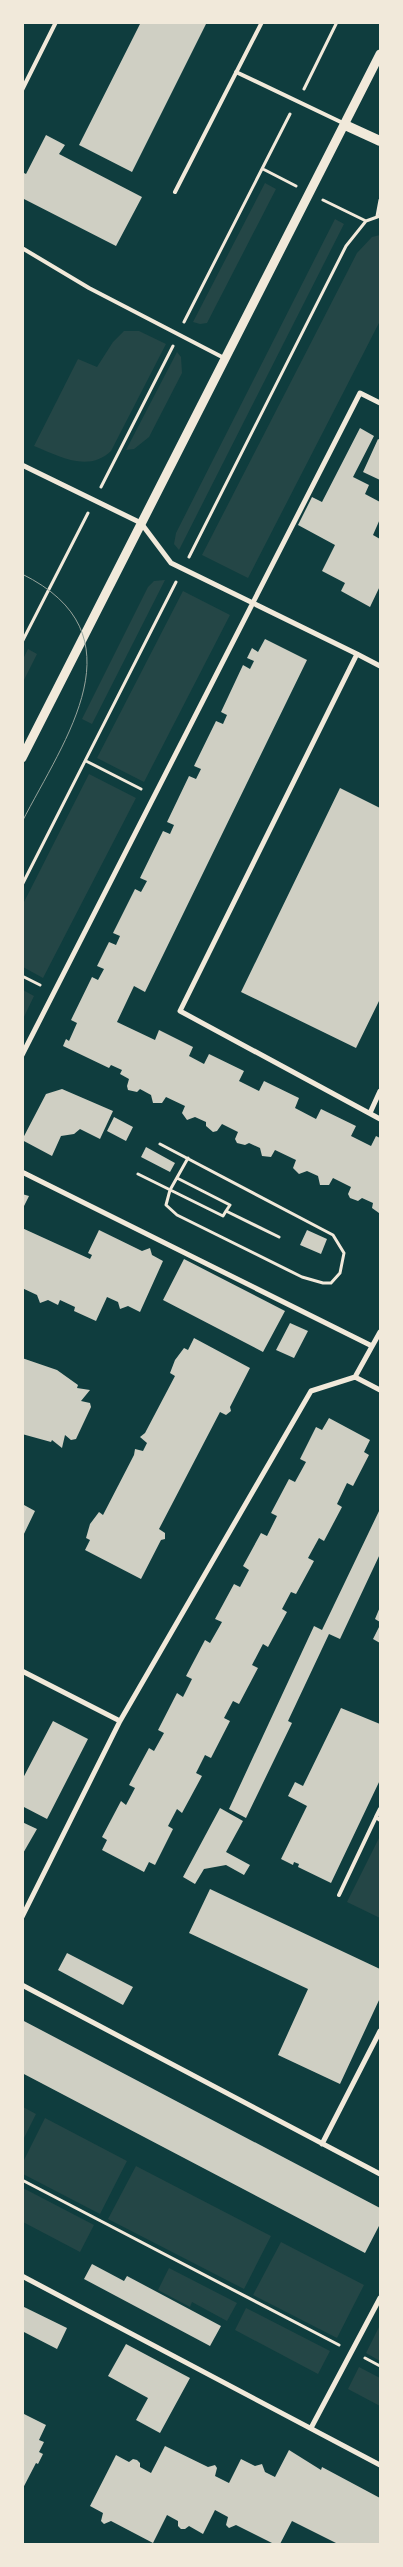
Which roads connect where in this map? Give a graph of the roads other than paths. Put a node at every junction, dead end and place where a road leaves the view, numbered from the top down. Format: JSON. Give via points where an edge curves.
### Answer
{"nodes":[{"id":1,"x":56,"y":22,"type":"edge"},
{"id":2,"x":262,"y":22,"type":"edge"},
{"id":3,"x":380,"y":54,"type":"edge"},
{"id":4,"x":236,"y":72,"type":"junction"},
{"id":5,"x":22,"y":90,"type":"edge"},
{"id":6,"x":345,"y":124,"type":"junction"},
{"id":7,"x":380,"y":141,"type":"edge"},
{"id":8,"x":174,"y":192,"type":"dead end"},
{"id":9,"x":22,"y":248,"type":"edge"},
{"id":10,"x":224,"y":358,"type":"junction"},
{"id":11,"x":380,"y":403,"type":"edge"},
{"id":12,"x":22,"y":465,"type":"edge"},
{"id":13,"x":141,"y":523,"type":"junction"},
{"id":14,"x":253,"y":603,"type":"junction"},
{"id":15,"x":357,"y":654,"type":"junction"},
{"id":16,"x":380,"y":666,"type":"edge"},
{"id":17,"x":22,"y":758,"type":"edge"},
{"id":18,"x":22,"y":1055,"type":"edge"},
{"id":19,"x":380,"y":1091,"type":"edge"},
{"id":20,"x":370,"y":1113,"type":"junction"},
{"id":21,"x":380,"y":1119,"type":"edge"},
{"id":22,"x":22,"y":1172,"type":"edge"},
{"id":23,"x":380,"y":1332,"type":"edge"},
{"id":24,"x":372,"y":1346,"type":"junction"},
{"id":25,"x":355,"y":1378,"type":"junction"},
{"id":26,"x":380,"y":1390,"type":"edge"},
{"id":27,"x":22,"y":1671,"type":"edge"},
{"id":28,"x":120,"y":1720,"type":"junction"},
{"id":29,"x":380,"y":1809,"type":"edge"},
{"id":30,"x":378,"y":1818,"type":"edge"},
{"id":31,"x":339,"y":1895,"type":"dead end"},
{"id":32,"x":22,"y":1917,"type":"edge"},
{"id":33,"x":22,"y":1984,"type":"edge"},
{"id":34,"x":380,"y":2031,"type":"edge"},
{"id":35,"x":322,"y":2144,"type":"junction"},
{"id":36,"x":380,"y":2174,"type":"edge"},
{"id":37,"x":22,"y":2276,"type":"edge"},
{"id":38,"x":380,"y":2298,"type":"edge"},
{"id":39,"x":311,"y":2428,"type":"junction"},
{"id":40,"x":380,"y":2465,"type":"edge"}],
"edges":[{"from":1,"to":5,"type":"lane"},
{"from":2,"to":4,"type":"lane"},
{"from":3,"to":6,"type":"street"},
{"from":4,"to":6,"type":"lane"},
{"from":4,"to":8,"type":"lane"},
{"from":6,"to":7,"type":"main road"},
{"from":6,"to":10,"type":"street"},
{"from":9,"to":10,"type":"lane","via":[[89,288]]},
{"from":10,"to":13,"type":"street"},
{"from":11,"to":14,"type":"street","via":[[360,393]]},
{"from":12,"to":13,"type":"street"},
{"from":13,"to":14,"type":"street","via":[[171,562]]},
{"from":13,"to":17,"type":"street"},
{"from":14,"to":15,"type":"street"},
{"from":14,"to":18,"type":"street"},
{"from":15,"to":16,"type":"street"},
{"from":15,"to":20,"type":"street","via":[[180,1011]]},
{"from":19,"to":20,"type":"street"},
{"from":20,"to":21,"type":"street"},
{"from":22,"to":24,"type":"street"},
{"from":23,"to":24,"type":"street"},
{"from":24,"to":25,"type":"street"},
{"from":25,"to":26,"type":"street"},
{"from":25,"to":28,"type":"street","via":[[311,1391]]},
{"from":27,"to":28,"type":"street"},
{"from":28,"to":32,"type":"street"},
{"from":29,"to":30,"type":"lane"},
{"from":30,"to":31,"type":"lane"},
{"from":33,"to":35,"type":"street"},
{"from":34,"to":35,"type":"street"},
{"from":35,"to":36,"type":"street"},
{"from":37,"to":39,"type":"street"},
{"from":38,"to":39,"type":"street"},
{"from":39,"to":40,"type":"street"}]}
